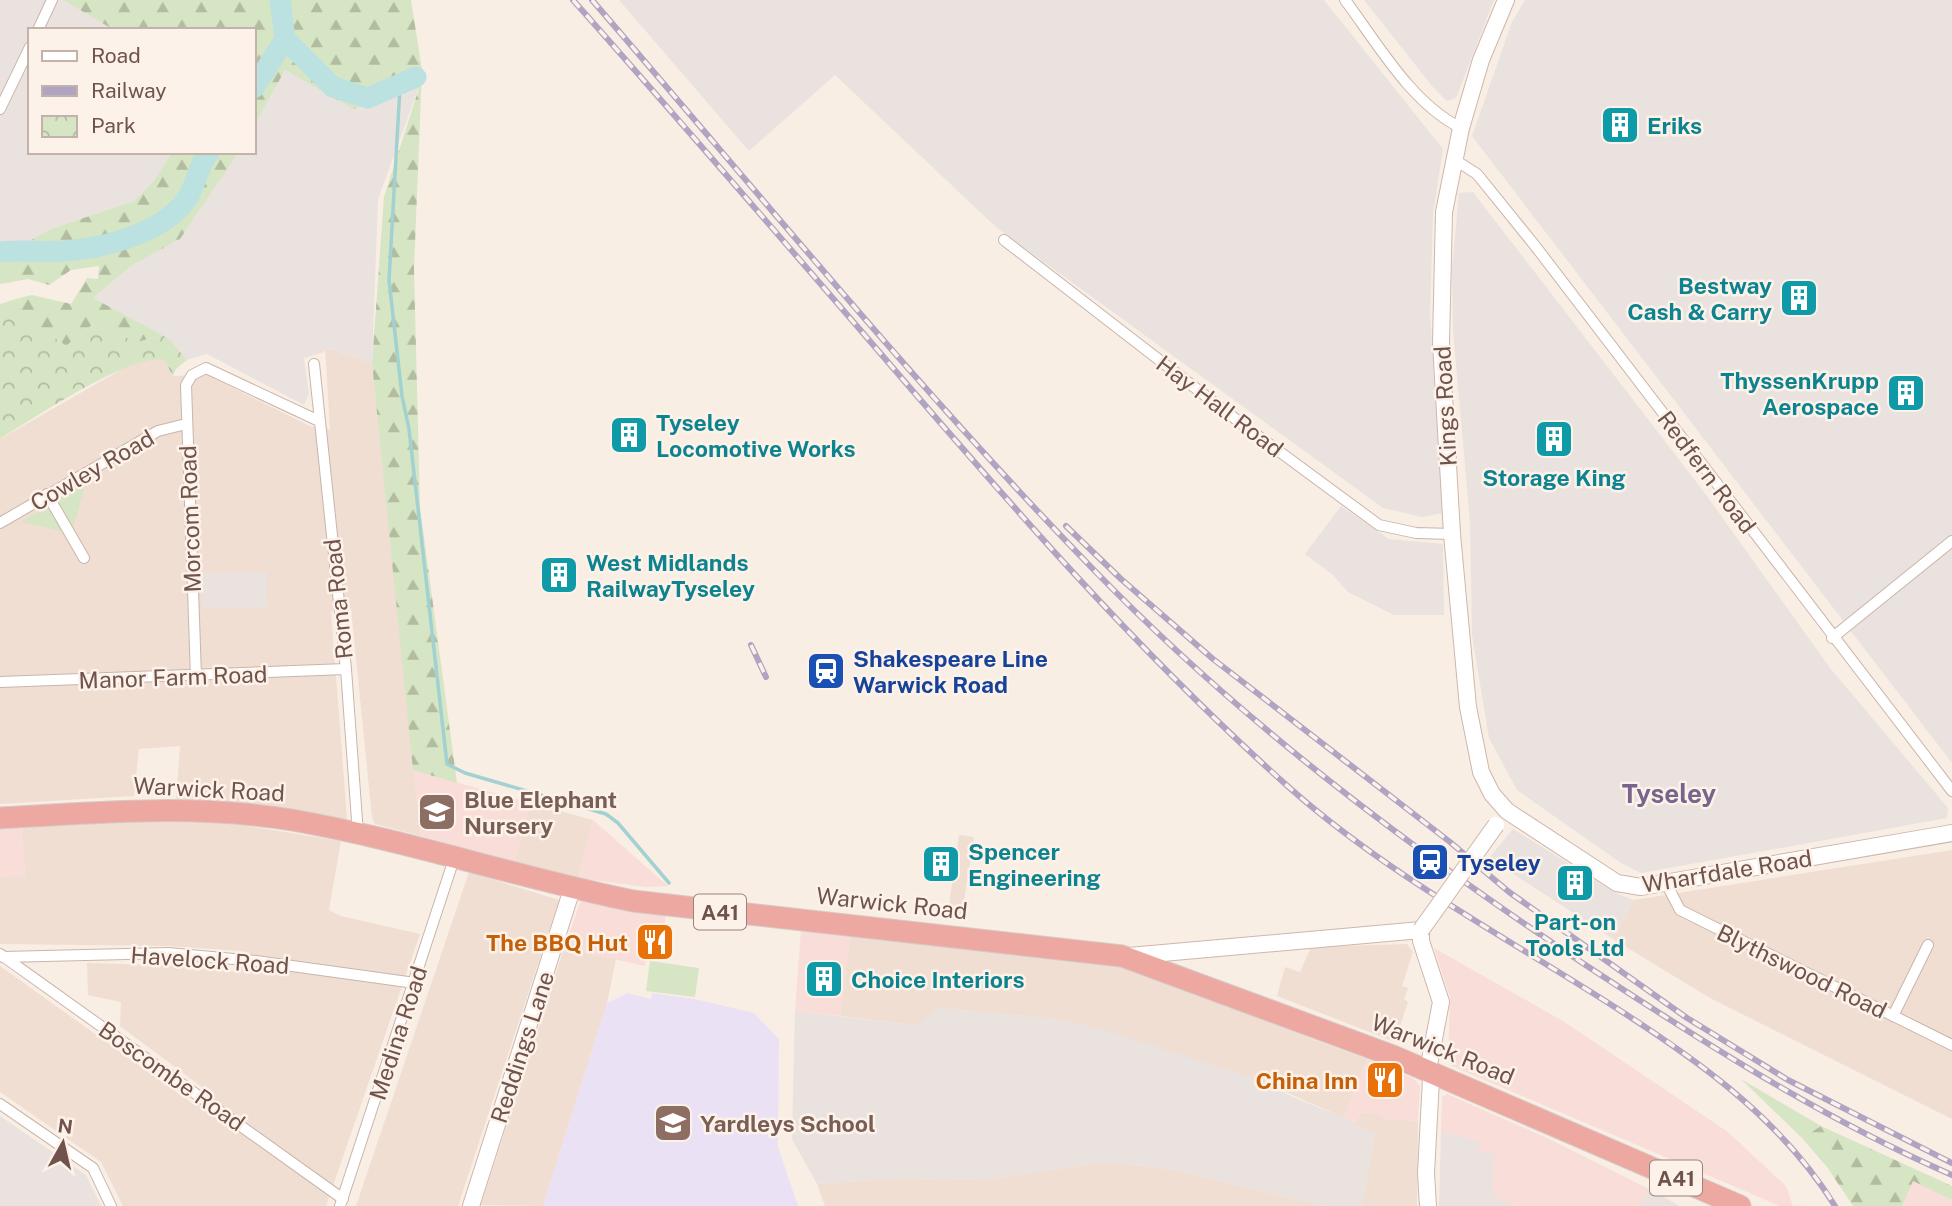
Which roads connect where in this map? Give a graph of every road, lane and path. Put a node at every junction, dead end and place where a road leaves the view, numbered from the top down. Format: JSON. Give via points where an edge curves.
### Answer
{"nodes":[{"id":1,"x":52,"y":0,"type":"edge"},
{"id":2,"x":1345,"y":0,"type":"edge"},
{"id":3,"x":1506,"y":0,"type":"edge"},
{"id":4,"x":39,"y":28,"type":"edge"},
{"id":5,"x":28,"y":51,"type":"edge"},
{"id":6,"x":0,"y":109,"type":"edge"},
{"id":7,"x":1461,"y":128,"type":"junction"},
{"id":8,"x":1455,"y":160,"type":"junction"},
{"id":9,"x":1004,"y":240,"type":"dead end"},
{"id":10,"x":314,"y":364,"type":"dead end"},
{"id":11,"x":319,"y":421,"type":"junction"},
{"id":12,"x":186,"y":424,"type":"junction"},
{"id":13,"x":47,"y":494,"type":"junction"},
{"id":14,"x":0,"y":523,"type":"edge"},
{"id":15,"x":1452,"y":534,"type":"junction"},
{"id":16,"x":1952,"y":541,"type":"edge"},
{"id":17,"x":84,"y":558,"type":"dead end"},
{"id":18,"x":1832,"y":638,"type":"junction"},
{"id":19,"x":346,"y":669,"type":"junction"},
{"id":20,"x":196,"y":677,"type":"junction"},
{"id":21,"x":0,"y":682,"type":"edge"},
{"id":22,"x":1952,"y":791,"type":"edge"},
{"id":23,"x":1507,"y":811,"type":"junction"},
{"id":24,"x":0,"y":818,"type":"edge"},
{"id":25,"x":1952,"y":833,"type":"edge"},
{"id":26,"x":358,"y":834,"type":"junction"},
{"id":27,"x":454,"y":859,"type":"junction"},
{"id":28,"x":1666,"y":883,"type":"junction"},
{"id":29,"x":572,"y":889,"type":"junction"},
{"id":30,"x":1421,"y":930,"type":"junction"},
{"id":31,"x":1928,"y":945,"type":"dead end"},
{"id":32,"x":1206,"y":949,"type":"junction"},
{"id":33,"x":1,"y":956,"type":"edge"},
{"id":34,"x":1122,"y":956,"type":"junction"},
{"id":35,"x":1173,"y":975,"type":"junction"},
{"id":36,"x":415,"y":983,"type":"junction"},
{"id":37,"x":1893,"y":1016,"type":"junction"},
{"id":38,"x":1952,"y":1045,"type":"edge"},
{"id":39,"x":1428,"y":1070,"type":"junction"},
{"id":40,"x":0,"y":1104,"type":"edge"},
{"id":41,"x":341,"y":1202,"type":"edge"},
{"id":42,"x":111,"y":1206,"type":"edge"},
{"id":43,"x":471,"y":1206,"type":"edge"},
{"id":44,"x":1428,"y":1206,"type":"edge"},
{"id":45,"x":1740,"y":1206,"type":"edge"}],
"edges":[{"from":1,"to":4,"type":"street"},
{"from":2,"to":7,"type":"street","via":[[1416,93],[1434,112]]},
{"from":3,"to":7,"type":"street","name":"Kings Road","via":[[1481,60]]},
{"from":5,"to":6,"type":"street"},
{"from":7,"to":8,"type":"street","name":"Kings Road"},
{"from":8,"to":15,"type":"street","name":"Kings Road","via":[[1444,212],[1441,279]]},
{"from":8,"to":18,"type":"street","name":"Redfern Road","via":[[1477,174],[1536,247]]},
{"from":9,"to":15,"type":"street","name":"Hay Hall Road","via":[[1379,525]]},
{"from":10,"to":11,"type":"street","name":"Roma Road"},
{"from":11,"to":12,"type":"street","name":"Morcom Road","via":[[202,368],[186,385]]},
{"from":11,"to":19,"type":"street","name":"Roma Road"},
{"from":12,"to":13,"type":"street","name":"Cowley Road","via":[[158,431]]},
{"from":12,"to":20,"type":"street","name":"Morcom Road"},
{"from":13,"to":14,"type":"street","name":"Cowley Road"},
{"from":13,"to":17,"type":"street"},
{"from":15,"to":23,"type":"street","name":"Kings Road","via":[[1474,742],[1481,772]]},
{"from":16,"to":18,"type":"street"},
{"from":18,"to":22,"type":"street","name":"Redfern Road"},
{"from":19,"to":20,"type":"street","name":"Manor Farm Road"},
{"from":19,"to":26,"type":"street","name":"Roma Road"},
{"from":20,"to":21,"type":"street","name":"Manor Farm Road"},
{"from":23,"to":28,"type":"street","name":"Wharfdale Road","via":[[1617,883],[1641,887]]},
{"from":23,"to":30,"type":"street","bridge":true},
{"from":24,"to":26,"type":"highway","name":"Warwick Road","number":"A41","via":[[168,810],[246,814]]},
{"from":25,"to":28,"type":"street","name":"Wharfdale Road"},
{"from":26,"to":27,"type":"highway","name":"Warwick Road","number":"A41"},
{"from":27,"to":29,"type":"highway","name":"Warwick Road","number":"A41"},
{"from":27,"to":36,"type":"street","name":"Medina Road"},
{"from":28,"to":37,"type":"street","name":"Blythswood Road","via":[[1680,910]]},
{"from":29,"to":34,"type":"highway","name":"Warwick Road","number":"A41","via":[[705,911]]},
{"from":29,"to":43,"type":"street","name":"Reddings Lane"},
{"from":30,"to":32,"type":"street"},
{"from":30,"to":39,"type":"street","via":[[1441,1002]]},
{"from":31,"to":37,"type":"street"},
{"from":32,"to":34,"type":"street"},
{"from":32,"to":35,"type":"street","via":[[1181,960]]},
{"from":33,"to":36,"type":"street","name":"Havelock Road","via":[[168,953]]},
{"from":33,"to":41,"type":"street","name":"Boscombe Road"},
{"from":34,"to":35,"type":"highway","name":"Warwick Road","number":"A41"},
{"from":35,"to":39,"type":"highway","name":"Warwick Road","number":"A41"},
{"from":36,"to":41,"type":"street","name":"Medina Road"},
{"from":37,"to":38,"type":"street","name":"Blythswood Road"},
{"from":39,"to":44,"type":"street"},
{"from":39,"to":45,"type":"highway","name":"Warwick Road","number":"A41"},
{"from":40,"to":42,"type":"street","via":[[93,1168]]}]}
